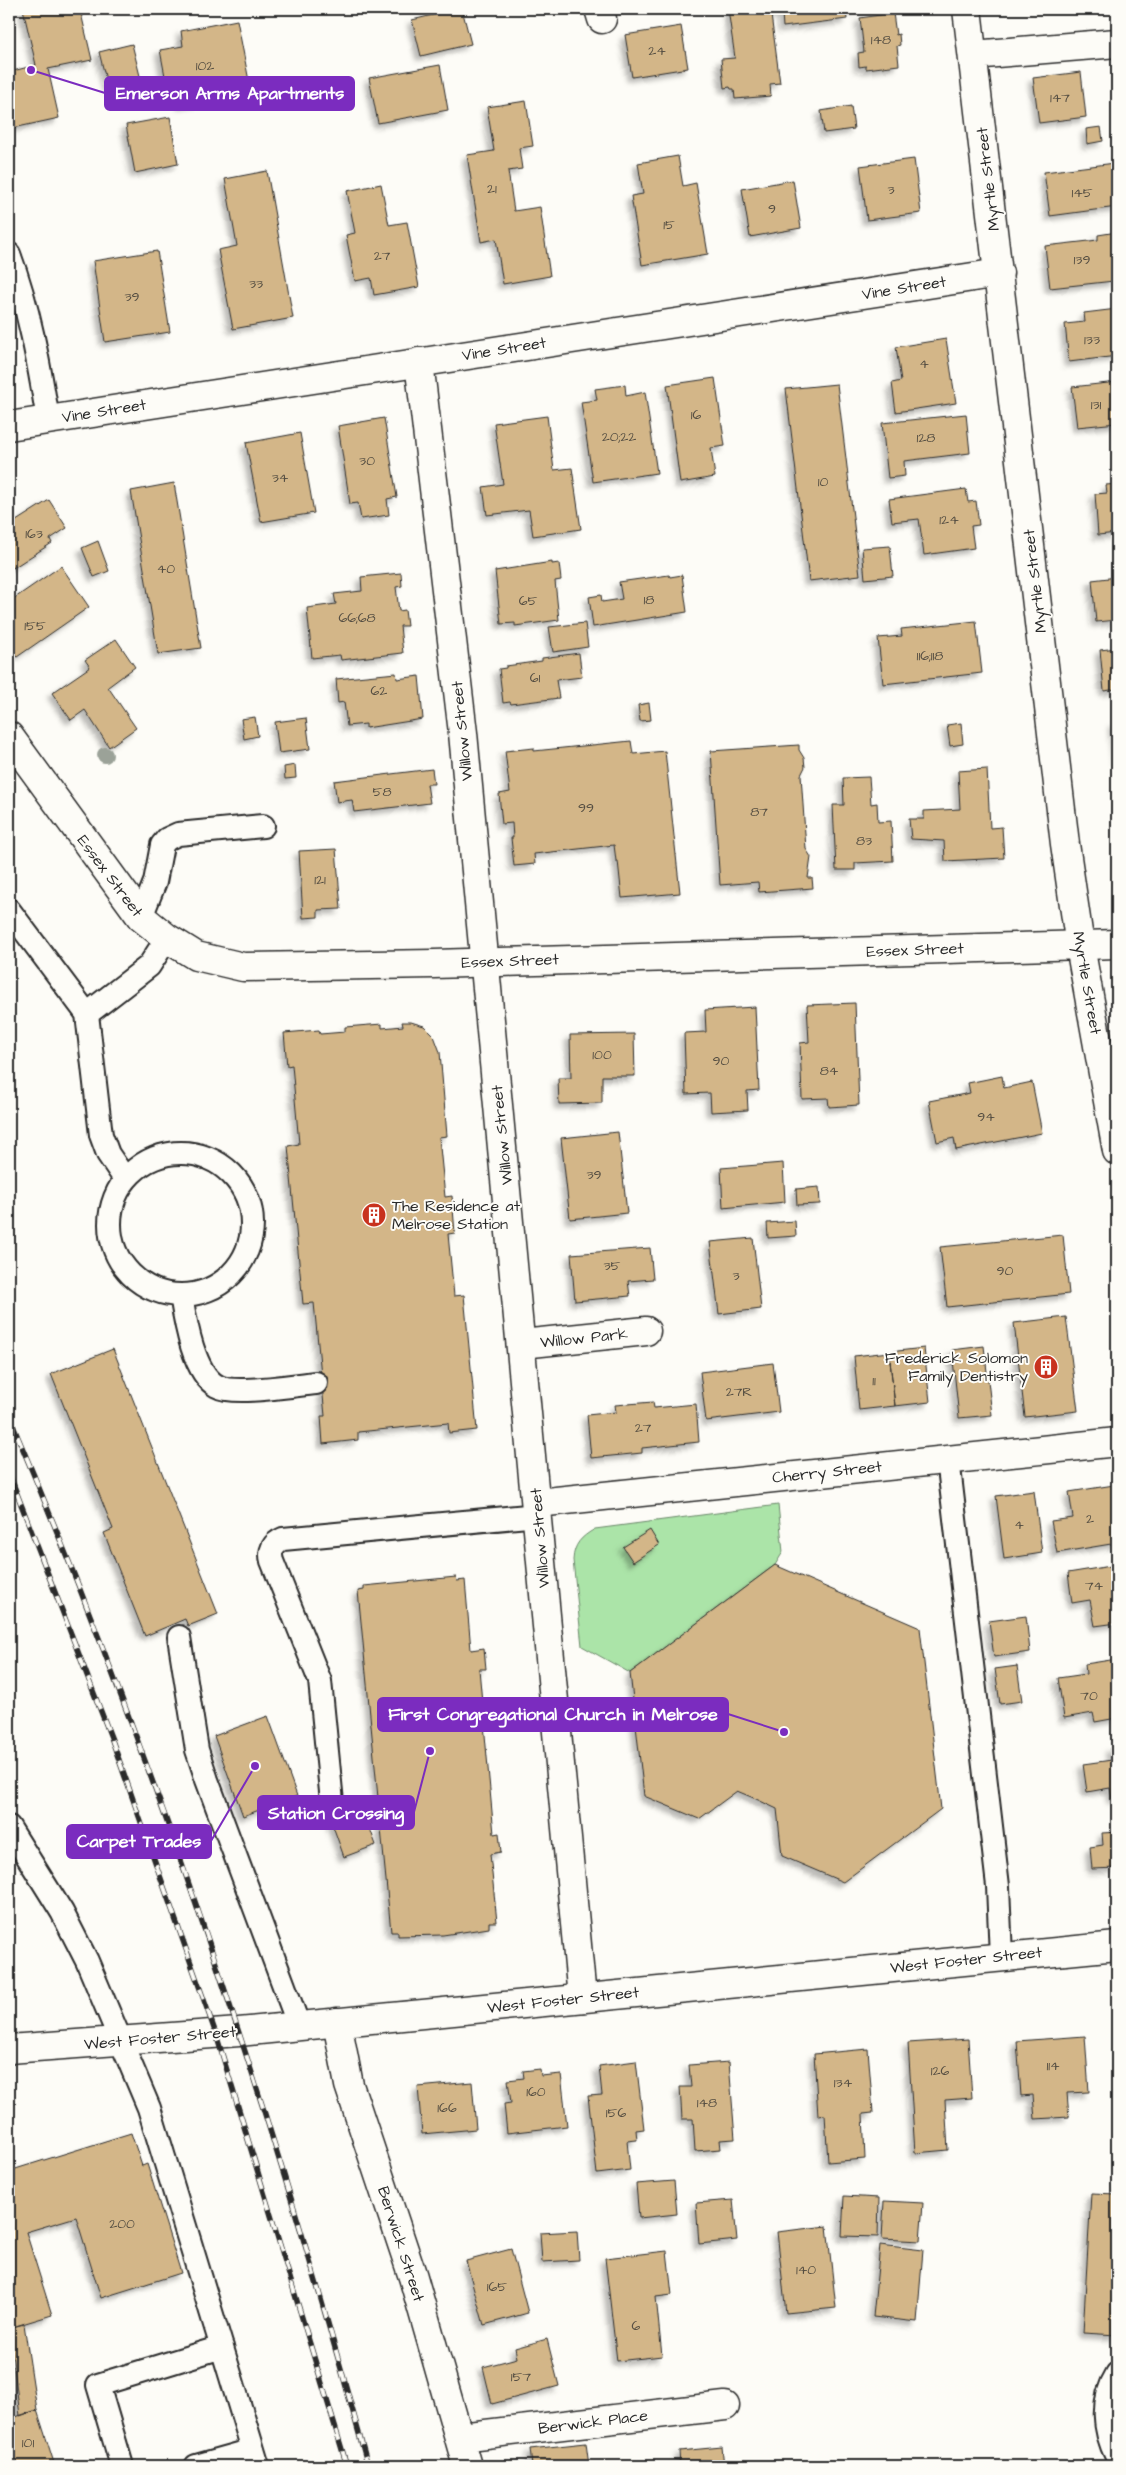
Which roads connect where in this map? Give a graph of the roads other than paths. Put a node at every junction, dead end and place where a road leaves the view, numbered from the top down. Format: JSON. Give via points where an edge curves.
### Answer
{"nodes":[{"id":1,"x":967,"y":9,"type":"edge"},
{"id":2,"x":1117,"y":42,"type":"edge"},
{"id":3,"x":973,"y":55,"type":"junction"},
{"id":4,"x":9,"y":254,"type":"edge"},
{"id":5,"x":999,"y":273,"type":"junction"},
{"id":6,"x":419,"y":362,"type":"junction"},
{"id":7,"x":48,"y":420,"type":"junction"},
{"id":8,"x":9,"y":426,"type":"edge"},
{"id":9,"x":9,"y":736,"type":"edge"},
{"id":10,"x":262,"y":826,"type":"dead end"},
{"id":11,"x":9,"y":910,"type":"edge"},
{"id":12,"x":141,"y":918,"type":"junction"},
{"id":13,"x":167,"y":938,"type":"junction"},
{"id":14,"x":1117,"y":944,"type":"edge"},
{"id":15,"x":1080,"y":946,"type":"junction"},
{"id":16,"x":485,"y":961,"type":"junction"},
{"id":17,"x":86,"y":1014,"type":"junction"},
{"id":18,"x":1117,"y":1151,"type":"edge"},
{"id":19,"x":126,"y":1179,"type":"junction"},
{"id":20,"x":181,"y":1295,"type":"junction"},
{"id":21,"x":646,"y":1331,"type":"dead end"},
{"id":22,"x":522,"y":1344,"type":"junction"},
{"id":23,"x":316,"y":1383,"type":"dead end"},
{"id":24,"x":1117,"y":1442,"type":"edge"},
{"id":25,"x":948,"y":1459,"type":"junction"},
{"id":26,"x":537,"y":1509,"type":"junction"},
{"id":27,"x":179,"y":1637,"type":"dead end"},
{"id":28,"x":332,"y":1802,"type":"dead end"},
{"id":29,"x":9,"y":1827,"type":"edge"},
{"id":30,"x":1117,"y":1946,"type":"edge"},
{"id":31,"x":1002,"y":1957,"type":"junction"},
{"id":32,"x":582,"y":1998,"type":"junction"},
{"id":33,"x":337,"y":2022,"type":"junction"},
{"id":34,"x":299,"y":2026,"type":"junction"},
{"id":35,"x":121,"y":2042,"type":"junction"},
{"id":36,"x":9,"y":2049,"type":"edge"},
{"id":37,"x":222,"y":2347,"type":"junction"},
{"id":38,"x":1117,"y":2374,"type":"edge"},
{"id":39,"x":725,"y":2406,"type":"dead end"},
{"id":40,"x":460,"y":2437,"type":"junction"},
{"id":41,"x":1117,"y":2457,"type":"edge"},
{"id":42,"x":255,"y":2458,"type":"edge"},
{"id":43,"x":122,"y":2466,"type":"edge"},
{"id":44,"x":196,"y":2466,"type":"edge"},
{"id":45,"x":467,"y":2466,"type":"edge"}],
"edges":[{"from":1,"to":3,"type":"street","name":"Myrtle Street"},
{"from":2,"to":3,"type":"street"},
{"from":3,"to":5,"type":"street","name":"Myrtle Street"},
{"from":4,"to":7,"type":"lane","via":[[38,358]]},
{"from":5,"to":6,"type":"street","name":"Vine Street"},
{"from":5,"to":15,"type":"street","name":"Myrtle Street","via":[[1065,844]]},
{"from":6,"to":7,"type":"street","name":"Vine Street"},
{"from":6,"to":16,"type":"street","name":"Willow Street","via":[[463,733]]},
{"from":7,"to":8,"type":"street","name":"Vine Street"},
{"from":9,"to":12,"type":"street","name":"Essex Street"},
{"from":10,"to":12,"type":"lane","via":[[178,834],[167,839],[161,849],[155,882]]},
{"from":11,"to":17,"type":"lane"},
{"from":12,"to":13,"type":"street","name":"Essex Street"},
{"from":13,"to":16,"type":"street","name":"Essex Street","via":[[196,956],[244,966]]},
{"from":13,"to":17,"type":"lane","via":[[149,966]]},
{"from":14,"to":15,"type":"street","name":"Essex Street"},
{"from":15,"to":16,"type":"street","name":"Essex Street"},
{"from":15,"to":18,"type":"street","name":"Myrtle Street"},
{"from":16,"to":22,"type":"street","name":"Willow Street"},
{"from":17,"to":19,"type":"lane","via":[[101,1135],[108,1154]]},
{"from":19,"to":20,"type":"lane","via":[[118,1191],[110,1217],[112,1245],[118,1258],[147,1286]]},
{"from":19,"to":20,"type":"lane","via":[[147,1161],[173,1153],[187,1154],[214,1161],[243,1190],[251,1217],[251,1231],[236,1269],[214,1286]]},
{"from":20,"to":23,"type":"lane","via":[[191,1342],[205,1376],[216,1386],[236,1390]]},
{"from":21,"to":22,"type":"street","name":"Willow Park"},
{"from":22,"to":26,"type":"street","name":"Willow Street"},
{"from":24,"to":25,"type":"street","name":"Cherry Street"},
{"from":25,"to":26,"type":"street","name":"Cherry Street"},
{"from":25,"to":31,"type":"lane","via":[[998,1886]]},
{"from":26,"to":28,"type":"lane","via":[[282,1539],[274,1544],[272,1561],[320,1682]]},
{"from":26,"to":32,"type":"street","name":"Willow Street"},
{"from":27,"to":34,"type":"lane","via":[[197,1750],[206,1780]]},
{"from":29,"to":35,"type":"lane","via":[[62,1912],[87,1961]]},
{"from":30,"to":31,"type":"street","name":"West Foster Street"},
{"from":31,"to":32,"type":"street","name":"West Foster Street"},
{"from":32,"to":33,"type":"street","name":"West Foster Street"},
{"from":33,"to":34,"type":"street","name":"West Foster Street"},
{"from":33,"to":40,"type":"street","name":"Berwick Street","via":[[349,2085],[413,2277]]},
{"from":34,"to":35,"type":"street","name":"West Foster Street"},
{"from":35,"to":36,"type":"street","name":"West Foster Street"},
{"from":35,"to":37,"type":"lane","via":[[149,2108]]},
{"from":37,"to":42,"type":"lane"},
{"from":37,"to":43,"type":"lane","via":[[98,2385]]},
{"from":38,"to":41,"type":"lane","via":[[1108,2392],[1105,2415],[1110,2445]]},
{"from":39,"to":40,"type":"street","name":"Berwick Place"},
{"from":40,"to":45,"type":"street","name":"Berwick Street"},
{"from":42,"to":44,"type":"lane"}]}
